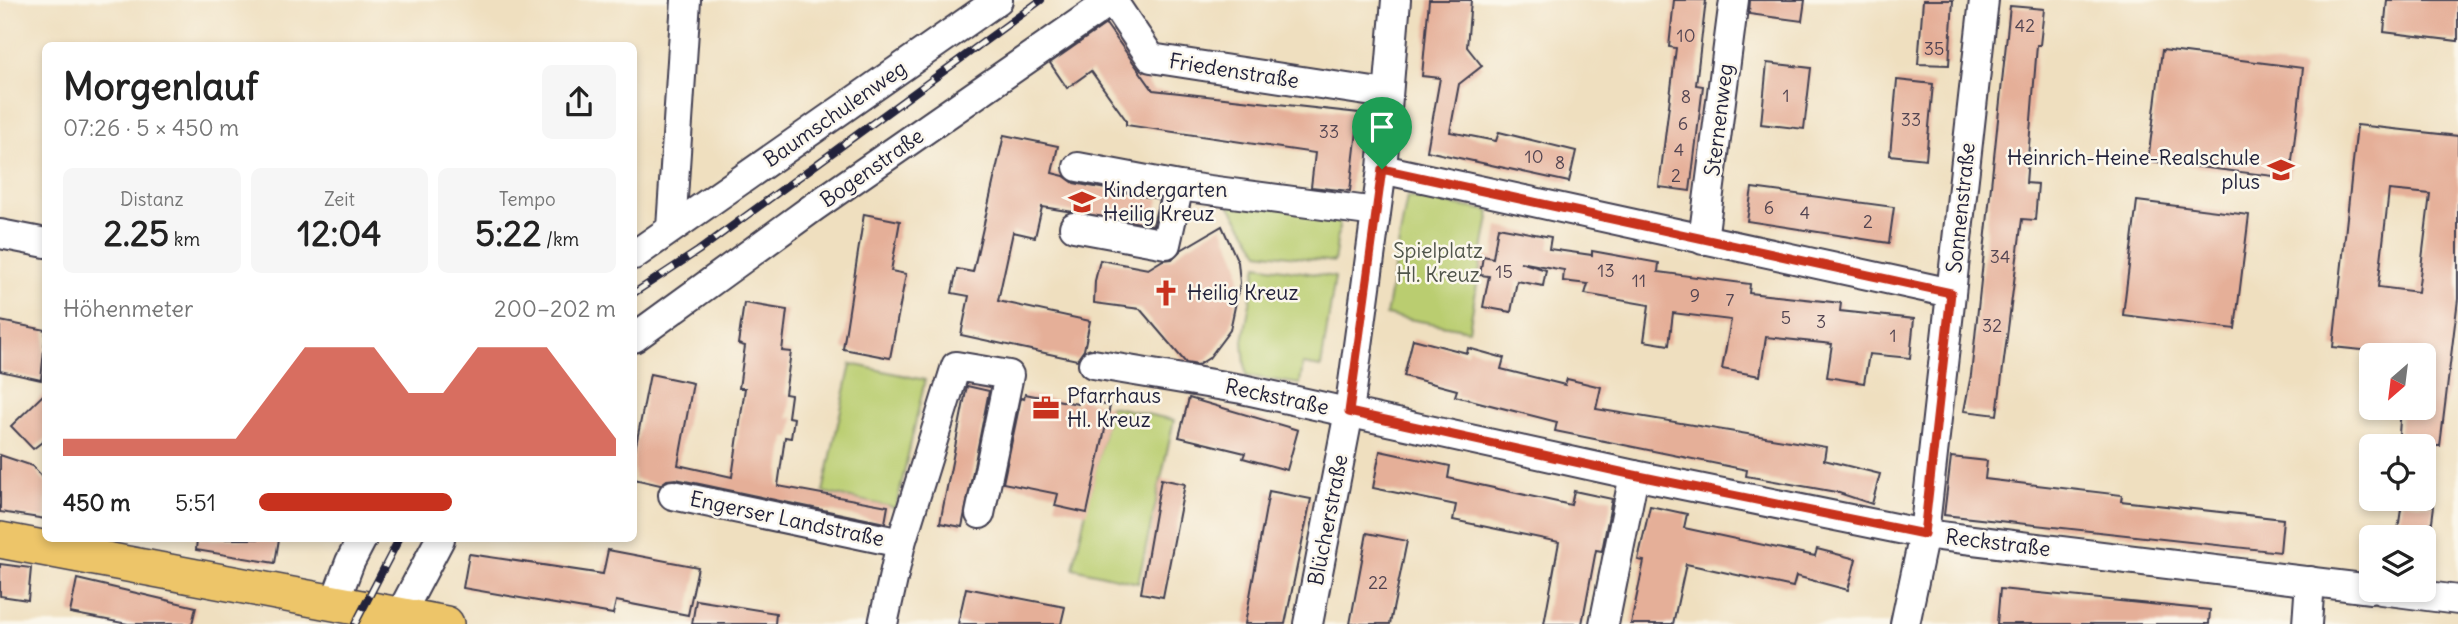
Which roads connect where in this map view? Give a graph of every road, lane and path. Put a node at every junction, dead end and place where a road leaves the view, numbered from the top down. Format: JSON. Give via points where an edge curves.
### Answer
{"nodes":[{"id":1,"x":686,"y":0,"type":"edge"},
{"id":2,"x":998,"y":0,"type":"edge"},
{"id":3,"x":1112,"y":0,"type":"edge"},
{"id":4,"x":1396,"y":0,"type":"edge"},
{"id":5,"x":1734,"y":0,"type":"edge"},
{"id":6,"x":1984,"y":0,"type":"edge"},
{"id":7,"x":1386,"y":94,"type":"junction"},
{"id":8,"x":1078,"y":167,"type":"dead end"},
{"id":9,"x":1382,"y":169,"type":"junction"},
{"id":10,"x":1179,"y":186,"type":"junction"},
{"id":11,"x":1376,"y":212,"type":"junction"},
{"id":12,"x":1074,"y":227,"type":"dead end"},
{"id":13,"x":671,"y":228,"type":"junction"},
{"id":14,"x":0,"y":234,"type":"edge"},
{"id":15,"x":1703,"y":240,"type":"junction"},
{"id":16,"x":42,"y":242,"type":"edge"},
{"id":17,"x":637,"y":253,"type":"edge"},
{"id":18,"x":1951,"y":293,"type":"junction"},
{"id":19,"x":637,"y":336,"type":"edge"},
{"id":20,"x":1093,"y":364,"type":"dead end"},
{"id":21,"x":1349,"y":412,"type":"junction"},
{"id":22,"x":1634,"y":475,"type":"junction"},
{"id":23,"x":673,"y":495,"type":"dead end"},
{"id":24,"x":980,"y":514,"type":"dead end"},
{"id":25,"x":1924,"y":534,"type":"junction"},
{"id":26,"x":0,"y":540,"type":"edge"},
{"id":27,"x":361,"y":542,"type":"edge"},
{"id":28,"x":438,"y":542,"type":"edge"},
{"id":29,"x":901,"y":543,"type":"junction"},
{"id":30,"x":2310,"y":581,"type":"junction"},
{"id":31,"x":2359,"y":587,"type":"edge"},
{"id":32,"x":2436,"y":597,"type":"edge"},
{"id":33,"x":2458,"y":600,"type":"edge"},
{"id":34,"x":334,"y":604,"type":"junction"},
{"id":35,"x":400,"y":615,"type":"junction"},
{"id":36,"x":446,"y":624,"type":"edge"},
{"id":37,"x":883,"y":624,"type":"edge"},
{"id":38,"x":1308,"y":624,"type":"edge"},
{"id":39,"x":1604,"y":624,"type":"edge"},
{"id":40,"x":1905,"y":624,"type":"edge"},
{"id":41,"x":2307,"y":624,"type":"edge"}],
"edges":[{"from":1,"to":13,"type":"street"},
{"from":2,"to":13,"type":"street","name":"Baumschulenweg"},
{"from":3,"to":7,"type":"street","name":"Friedenstraße","via":[[1151,58]]},
{"from":3,"to":19,"type":"street","name":"Bogenstraße"},
{"from":4,"to":7,"type":"street","name":"Blücherstraße"},
{"from":5,"to":15,"type":"street","name":"Sternenweg"},
{"from":6,"to":18,"type":"street","name":"Sonnenstraße"},
{"from":7,"to":9,"type":"street","name":"Blücherstraße"},
{"from":8,"to":10,"type":"street"},
{"from":9,"to":11,"type":"street","name":"Blücherstraße"},
{"from":9,"to":15,"type":"street"},
{"from":10,"to":11,"type":"street"},
{"from":10,"to":12,"type":"street","via":[[1166,244]]},
{"from":11,"to":21,"type":"street","name":"Blücherstraße"},
{"from":13,"to":17,"type":"street","name":"Baumschulenweg"},
{"from":14,"to":16,"type":"street"},
{"from":15,"to":18,"type":"street"},
{"from":18,"to":25,"type":"street","name":"Sonnenstraße"},
{"from":20,"to":21,"type":"street","name":"Reckstraße"},
{"from":21,"to":22,"type":"street","name":"Reckstraße"},
{"from":21,"to":38,"type":"street","name":"Blücherstraße"},
{"from":22,"to":25,"type":"street","name":"Reckstraße"},
{"from":22,"to":39,"type":"street"},
{"from":23,"to":29,"type":"street","name":"Engerser Landstraße"},
{"from":24,"to":29,"type":"street","name":"Engerser Landstraße","via":[[1009,375],[956,366]]},
{"from":25,"to":30,"type":"street","name":"Reckstraße"},
{"from":25,"to":40,"type":"street","name":"Sonnenstraße"},
{"from":26,"to":34,"type":"main road"},
{"from":27,"to":34,"type":"street"},
{"from":28,"to":35,"type":"street"},
{"from":29,"to":37,"type":"street","name":"Engerser Landstraße"},
{"from":30,"to":31,"type":"street","name":"Reckstraße"},
{"from":30,"to":41,"type":"street"},
{"from":32,"to":33,"type":"street"},
{"from":34,"to":35,"type":"main road"},
{"from":35,"to":36,"type":"main road"}]}
